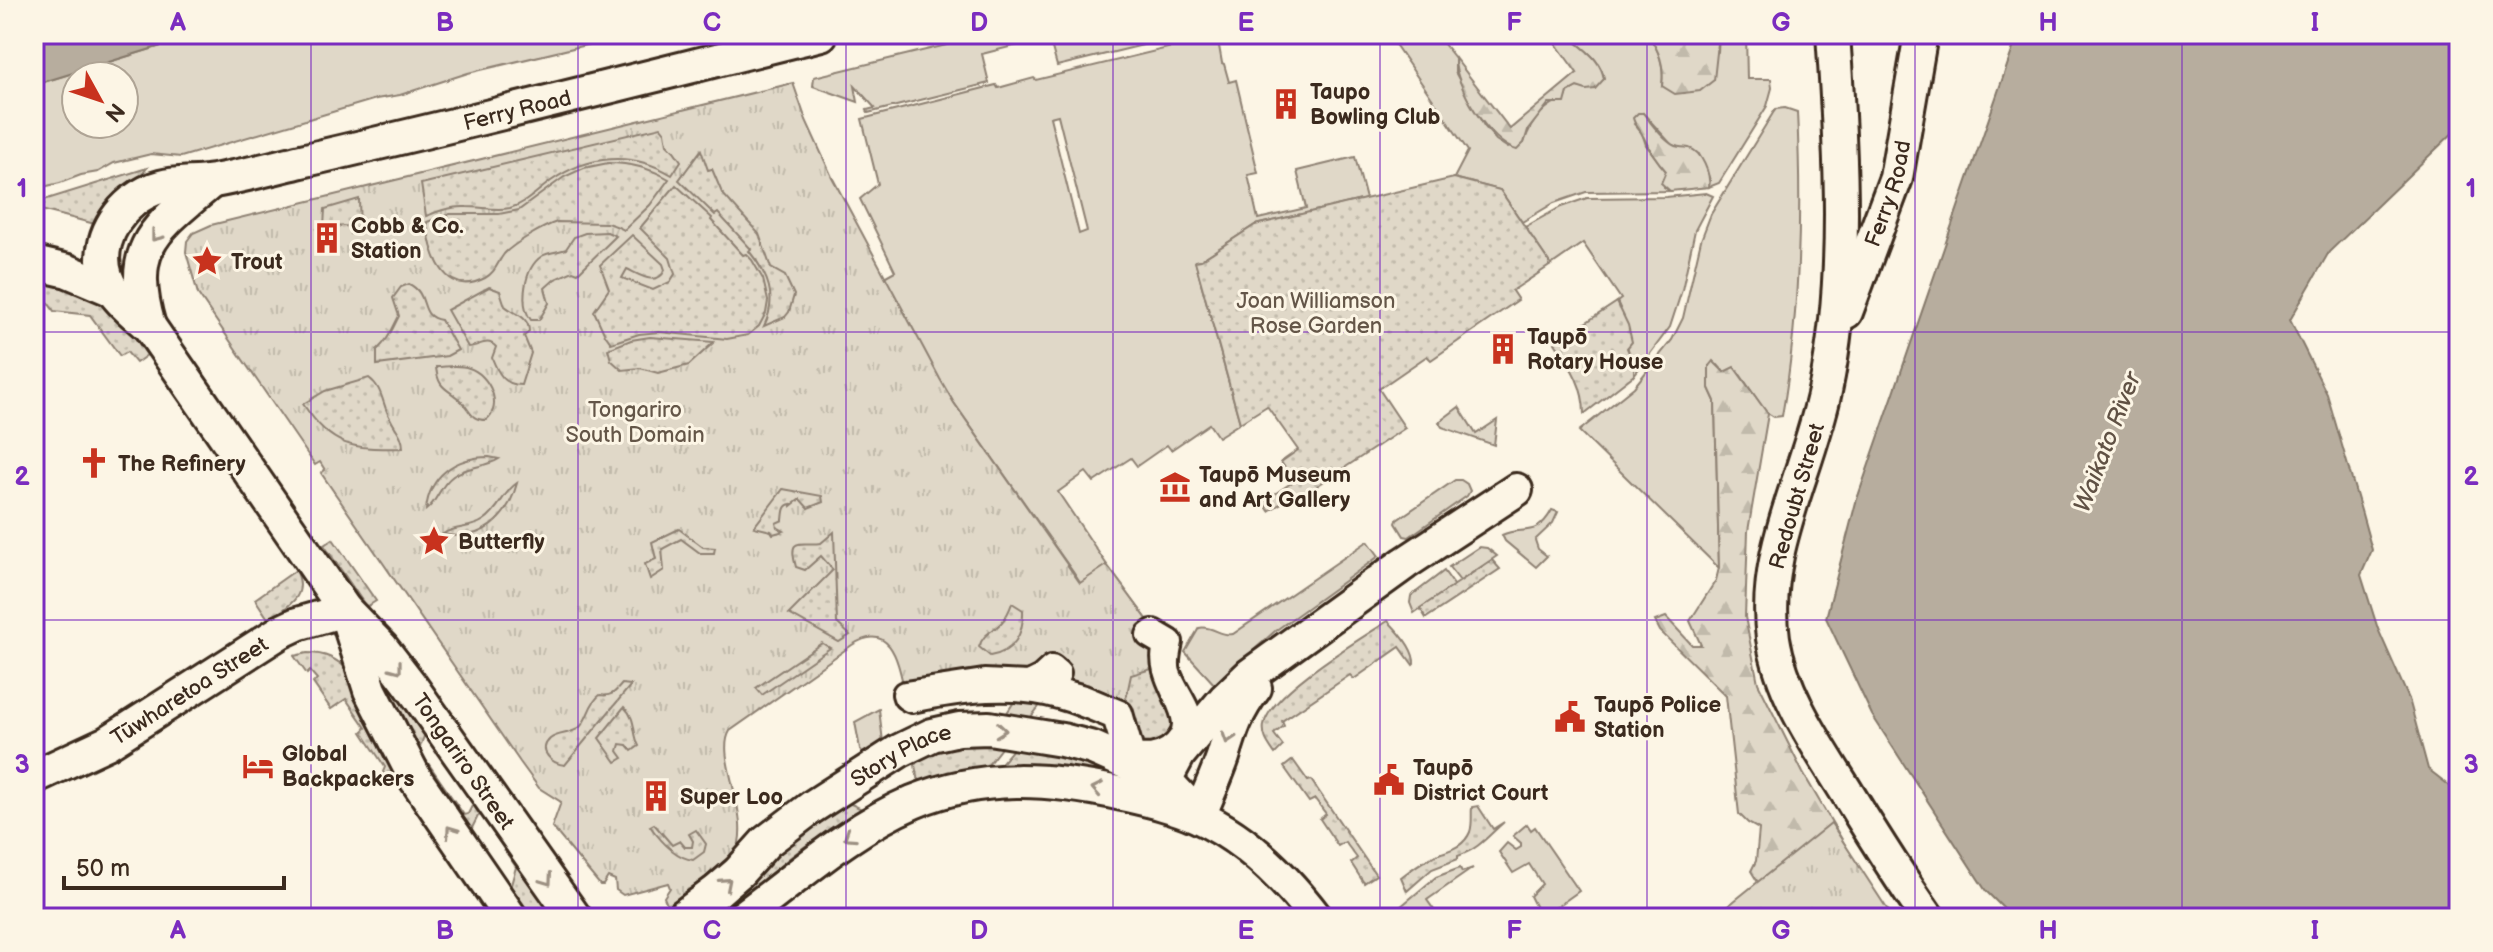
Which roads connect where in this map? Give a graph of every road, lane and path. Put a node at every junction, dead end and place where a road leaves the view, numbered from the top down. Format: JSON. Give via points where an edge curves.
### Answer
{"nodes":[{"id":1,"x":821,"y":34,"type":"edge"},
{"id":2,"x":1833,"y":34,"type":"edge"},
{"id":3,"x":1921,"y":34,"type":"edge"},
{"id":4,"x":211,"y":182,"type":"junction"},
{"id":5,"x":34,"y":263,"type":"edge"},
{"id":6,"x":113,"y":290,"type":"junction"},
{"id":7,"x":149,"y":326,"type":"junction"},
{"id":8,"x":1833,"y":345,"type":"junction"},
{"id":9,"x":1516,"y":490,"type":"dead end"},
{"id":10,"x":345,"y":610,"type":"junction"},
{"id":11,"x":1153,"y":632,"type":"joint"},
{"id":12,"x":1308,"y":633,"type":"junction"},
{"id":13,"x":34,"y":777,"type":"edge"},
{"id":14,"x":1159,"y":789,"type":"junction"},
{"id":15,"x":1199,"y":816,"type":"junction"},
{"id":16,"x":511,"y":918,"type":"edge"},
{"id":17,"x":575,"y":918,"type":"edge"},
{"id":18,"x":681,"y":918,"type":"edge"},
{"id":19,"x":742,"y":918,"type":"edge"},
{"id":20,"x":1316,"y":918,"type":"edge"},
{"id":21,"x":1928,"y":918,"type":"edge"}],
"edges":[{"from":1,"to":4,"type":"street","name":"Ferry Road"},
{"from":2,"to":8,"type":"street","name":"Redoubt Street","via":[[1840,217]]},
{"from":3,"to":8,"type":"street","name":"Ferry Road","via":[[1896,178]]},
{"from":4,"to":6,"type":"street","name":"Ferry Road","via":[[174,183],[122,211],[104,248],[106,277]]},
{"from":4,"to":7,"type":"street","name":"Ferry Road","one_way":true,"via":[[170,218],[144,252],[139,286]]},
{"from":5,"to":6,"type":"street"},
{"from":6,"to":7,"type":"street","name":"Tongariro Street"},
{"from":7,"to":10,"type":"street","name":"Tongariro Street"},
{"from":8,"to":21,"type":"street","name":"Redoubt Street","via":[[1815,431],[1772,573],[1774,641],[1798,710]]},
{"from":9,"to":12,"type":"street"},
{"from":10,"to":13,"type":"street","name":"Tūwharetoa Street","via":[[280,632],[107,743]]},
{"from":16,"to":10,"type":"street","name":"Tongariro Street","one_way":true,"via":[[415,778],[370,690]]},
{"from":10,"to":17,"type":"street","name":"Tongariro Street","one_way":true,"via":[[409,683]]},
{"from":11,"to":11,"type":"street","via":[[1149,635],[1166,645],[1165,675],[1185,721],[1175,746],[1157,756],[1132,755],[1120,713],[1052,689],[1058,673],[1052,668],[1029,684],[984,682],[905,694],[911,700],[984,689],[1062,697],[1115,717],[1128,758],[1158,761],[1182,743],[1190,721],[1168,674],[1170,642]]},
{"from":12,"to":14,"type":"street","via":[[1225,699],[1179,754]]},
{"from":12,"to":15,"type":"street","one_way":true,"via":[[1270,668],[1245,701]]},
{"from":14,"to":15,"type":"street","name":"Story Place"},
{"from":18,"to":14,"type":"street","name":"Story Place","one_way":true,"via":[[812,807],[932,735],[989,728],[1093,748]]},
{"from":14,"to":19,"type":"street","name":"Story Place","one_way":true,"via":[[1021,780],[957,787],[913,802],[850,835]]},
{"from":15,"to":20,"type":"street","name":"Story Place","via":[[1264,860]]}]}
